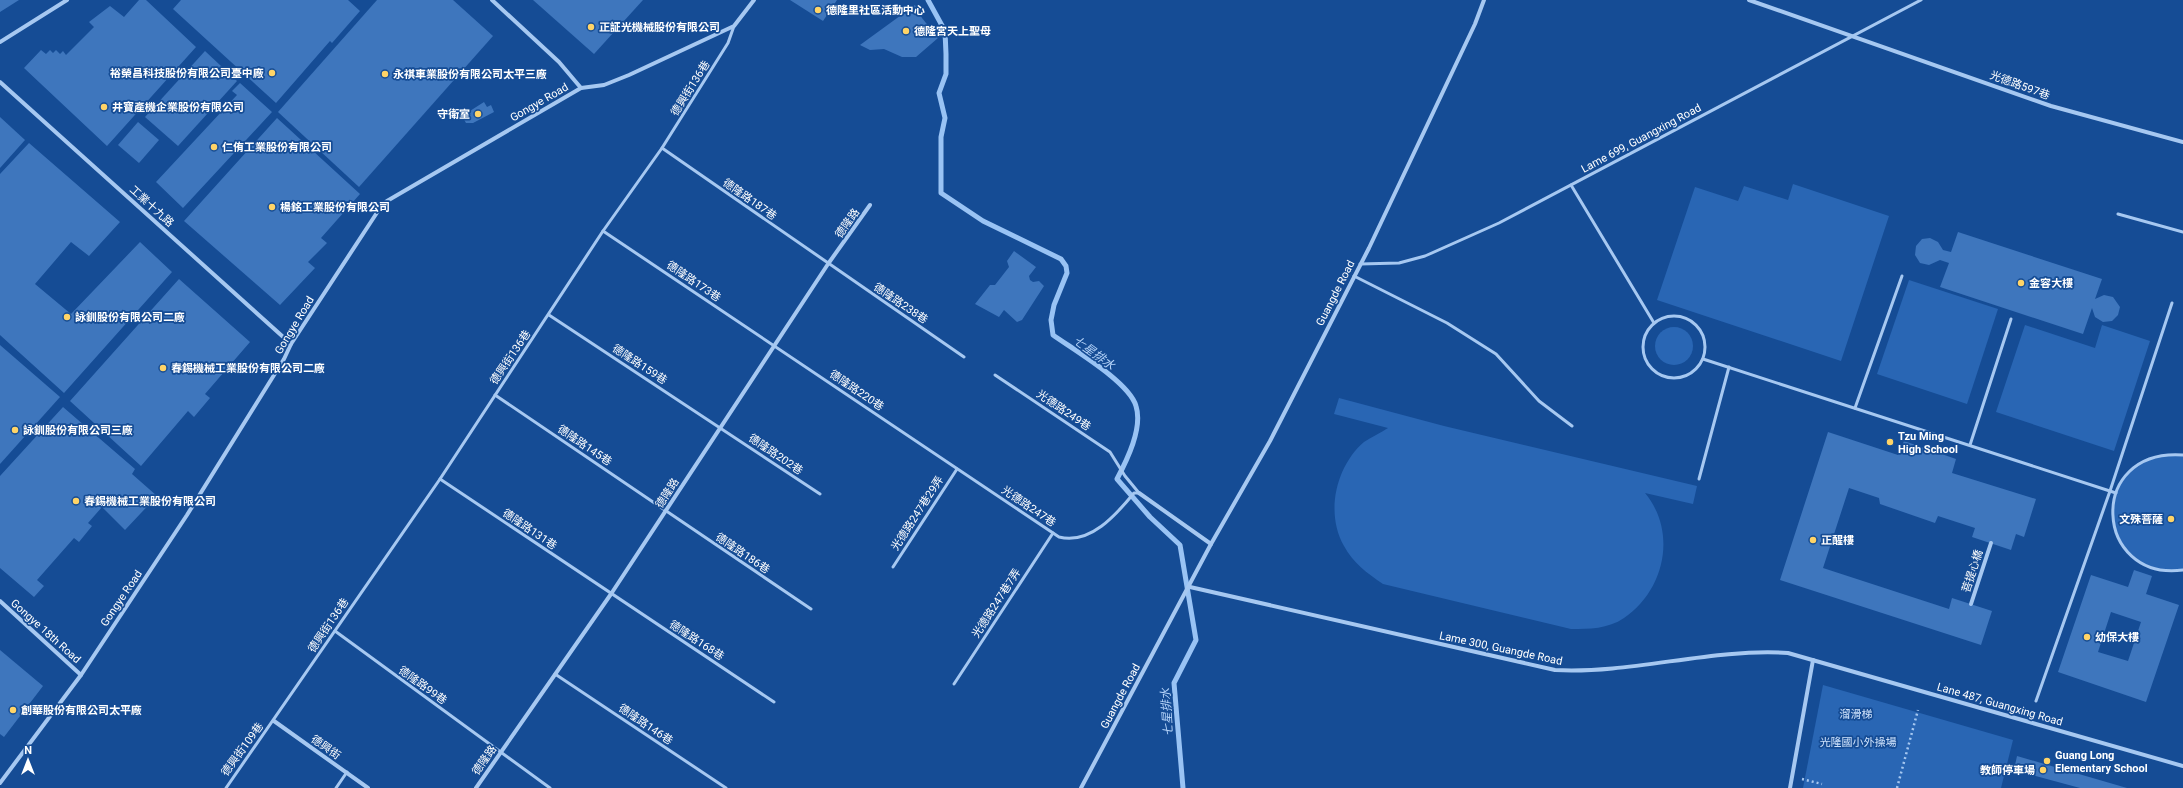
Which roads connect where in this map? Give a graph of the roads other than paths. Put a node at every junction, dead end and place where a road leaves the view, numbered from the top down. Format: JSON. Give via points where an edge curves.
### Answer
{"nodes":[{"id":1,"x":67,"y":0,"type":"edge"},
{"id":2,"x":492,"y":0,"type":"edge"},
{"id":3,"x":754,"y":0,"type":"edge"},
{"id":4,"x":1484,"y":0,"type":"edge"},
{"id":5,"x":1749,"y":0,"type":"edge"},
{"id":6,"x":1921,"y":0,"type":"edge"},
{"id":7,"x":734,"y":26,"type":"junction"},
{"id":8,"x":1855,"y":36,"type":"junction"},
{"id":9,"x":0,"y":42,"type":"edge"},
{"id":10,"x":0,"y":82,"type":"edge"},
{"id":11,"x":581,"y":88,"type":"junction"},
{"id":12,"x":2183,"y":142,"type":"edge"},
{"id":13,"x":662,"y":148,"type":"junction"},
{"id":14,"x":1571,"y":185,"type":"junction"},
{"id":15,"x":870,"y":205,"type":"dead end"},
{"id":16,"x":2118,"y":214,"type":"dead end"},
{"id":17,"x":603,"y":231,"type":"junction"},
{"id":18,"x":2183,"y":232,"type":"edge"},
{"id":19,"x":828,"y":264,"type":"junction"},
{"id":20,"x":1360,"y":264,"type":"junction"},
{"id":21,"x":1354,"y":276,"type":"junction"},
{"id":22,"x":1902,"y":276,"type":"dead end"},
{"id":23,"x":2172,"y":303,"type":"dead end"},
{"id":24,"x":549,"y":315,"type":"junction"},
{"id":25,"x":2011,"y":319,"type":"dead end"},
{"id":26,"x":1654,"y":323,"type":"junction"},
{"id":27,"x":291,"y":344,"type":"junction"},
{"id":28,"x":775,"y":346,"type":"junction"},
{"id":29,"x":964,"y":357,"type":"dead end"},
{"id":30,"x":1703,"y":359,"type":"junction"},
{"id":31,"x":1729,"y":367,"type":"junction"},
{"id":32,"x":995,"y":375,"type":"dead end"},
{"id":33,"x":495,"y":395,"type":"junction"},
{"id":34,"x":1855,"y":408,"type":"junction"},
{"id":35,"x":1572,"y":426,"type":"dead end"},
{"id":36,"x":721,"y":428,"type":"junction"},
{"id":37,"x":1970,"y":446,"type":"junction"},
{"id":38,"x":928,"y":449,"type":"joint"},
{"id":39,"x":2183,"y":455,"type":"edge"},
{"id":40,"x":957,"y":469,"type":"junction"},
{"id":41,"x":440,"y":479,"type":"junction"},
{"id":42,"x":1699,"y":479,"type":"dead end"},
{"id":43,"x":2110,"y":491,"type":"junction"},
{"id":44,"x":2116,"y":493,"type":"junction"},
{"id":45,"x":820,"y":494,"type":"dead end"},
{"id":46,"x":1139,"y":494,"type":"junction"},
{"id":47,"x":666,"y":511,"type":"junction"},
{"id":48,"x":1053,"y":533,"type":"junction"},
{"id":49,"x":1991,"y":543,"type":"dead end"},
{"id":50,"x":1211,"y":544,"type":"junction"},
{"id":51,"x":893,"y":567,"type":"dead end"},
{"id":52,"x":2183,"y":570,"type":"edge"},
{"id":53,"x":1190,"y":587,"type":"junction"},
{"id":54,"x":611,"y":594,"type":"junction"},
{"id":55,"x":0,"y":601,"type":"edge"},
{"id":56,"x":1971,"y":604,"type":"dead end"},
{"id":57,"x":811,"y":609,"type":"dead end"},
{"id":58,"x":335,"y":631,"type":"junction"},
{"id":59,"x":1813,"y":660,"type":"junction"},
{"id":60,"x":555,"y":674,"type":"junction"},
{"id":61,"x":81,"y":675,"type":"junction"},
{"id":62,"x":954,"y":684,"type":"dead end"},
{"id":63,"x":2036,"y":701,"type":"dead end"},
{"id":64,"x":774,"y":702,"type":"dead end"},
{"id":65,"x":274,"y":721,"type":"junction"},
{"id":66,"x":500,"y":753,"type":"junction"},
{"id":67,"x":2183,"y":766,"type":"edge"},
{"id":68,"x":347,"y":772,"type":"junction"},
{"id":69,"x":0,"y":783,"type":"edge"},
{"id":70,"x":226,"y":788,"type":"edge"},
{"id":71,"x":336,"y":788,"type":"edge"},
{"id":72,"x":368,"y":788,"type":"edge"},
{"id":73,"x":476,"y":788,"type":"edge"},
{"id":74,"x":550,"y":788,"type":"edge"},
{"id":75,"x":726,"y":788,"type":"edge"},
{"id":76,"x":1081,"y":788,"type":"edge"},
{"id":77,"x":1790,"y":788,"type":"edge"}],
"edges":[{"from":1,"to":9,"type":"street"},
{"from":2,"to":11,"type":"street","via":[[559,62]]},
{"from":3,"to":7,"type":"street","name":"德興街136巷"},
{"from":4,"to":20,"type":"street","name":"Guangde Road"},
{"from":5,"to":8,"type":"street","name":"光德路597巷"},
{"from":6,"to":8,"type":"lane","name":"Lame 699, Guangxing Road"},
{"from":7,"to":11,"type":"street","name":"Gongye Road","via":[[629,75],[604,85]]},
{"from":7,"to":13,"type":"lane","name":"德興街136巷","via":[[728,43]]},
{"from":8,"to":12,"type":"street","name":"光德路597巷","via":[[2051,106]]},
{"from":8,"to":14,"type":"lane","name":"Lame 699, Guangxing Road"},
{"from":10,"to":27,"type":"street","name":"工業十九路"},
{"from":11,"to":27,"type":"street","name":"Gongye Road","via":[[387,201]]},
{"from":13,"to":17,"type":"lane","name":"德興街136巷"},
{"from":13,"to":19,"type":"lane","name":"德隆路187巷"},
{"from":14,"to":20,"type":"lane","name":"Lame 699, Guangxing Road","via":[[1425,256],[1399,263]]},
{"from":14,"to":26,"type":"lane"},
{"from":15,"to":19,"type":"street","name":"德隆路"},
{"from":16,"to":18,"type":"lane"},
{"from":17,"to":24,"type":"lane","name":"德興街136巷"},
{"from":17,"to":28,"type":"lane","name":"德隆路173巷"},
{"from":19,"to":28,"type":"street","name":"德隆路"},
{"from":19,"to":29,"type":"lane","name":"德隆路238巷"},
{"from":20,"to":21,"type":"street","name":"Guangde Road"},
{"from":21,"to":35,"type":"lane","via":[[1447,323],[1496,354],[1539,401]]},
{"from":21,"to":50,"type":"street","name":"Guangde Road","via":[[1270,441]]},
{"from":22,"to":34,"type":"lane"},
{"from":23,"to":43,"type":"lane"},
{"from":24,"to":33,"type":"lane","name":"德興街136巷"},
{"from":24,"to":36,"type":"lane","name":"德隆路159巷"},
{"from":25,"to":37,"type":"lane"},
{"from":26,"to":30,"type":"lane","via":[[1674,316],[1693,323],[1704,339],[1706,349]]},
{"from":26,"to":30,"type":"lane","via":[[1643,342],[1646,362],[1652,370],[1666,377],[1681,378],[1698,368]]},
{"from":27,"to":61,"type":"street","name":"Gongye Road","via":[[187,515]]},
{"from":28,"to":36,"type":"street","name":"德隆路"},
{"from":28,"to":38,"type":"lane","name":"德隆路220巷"},
{"from":30,"to":31,"type":"lane"},
{"from":31,"to":34,"type":"lane"},
{"from":31,"to":42,"type":"lane"},
{"from":32,"to":46,"type":"lane","name":"光德路249巷","via":[[1110,452]]},
{"from":33,"to":41,"type":"lane","name":"德興街136巷"},
{"from":33,"to":47,"type":"lane","name":"德隆路145巷"},
{"from":34,"to":37,"type":"lane"},
{"from":36,"to":45,"type":"lane","name":"德隆路202巷"},
{"from":36,"to":47,"type":"street","name":"德隆路"},
{"from":37,"to":43,"type":"lane"},
{"from":38,"to":40,"type":"lane","name":"光德路247巷"},
{"from":39,"to":44,"type":"lane","via":[[2166,454],[2147,459],[2130,470]]},
{"from":40,"to":48,"type":"lane","name":"光德路247巷"},
{"from":40,"to":51,"type":"lane","name":"光德路247巷29弄"},
{"from":41,"to":54,"type":"lane","name":"德隆路131巷"},
{"from":41,"to":58,"type":"lane","name":"德興街136巷"},
{"from":43,"to":44,"type":"lane"},
{"from":43,"to":63,"type":"lane"},
{"from":44,"to":52,"type":"lane","via":[[2113,524],[2120,542],[2133,558],[2150,568],[2169,572]]},
{"from":46,"to":48,"type":"lane","name":"光德路247巷","via":[[1134,494],[1095,531],[1066,539]]},
{"from":46,"to":50,"type":"street"},
{"from":47,"to":54,"type":"street","name":"德隆路"},
{"from":47,"to":57,"type":"lane","name":"德隆路186巷"},
{"from":48,"to":62,"type":"lane","name":"光德路247巷7弄"},
{"from":49,"to":56,"type":"street","name":"菩提心橋"},
{"from":50,"to":53,"type":"street","name":"Guangde Road"},
{"from":53,"to":59,"type":"street","name":"Lame 300, Guangde Road","via":[[1555,670],[1585,671],[1764,653],[1788,654]]},
{"from":53,"to":76,"type":"street","name":"Guangde Road"},
{"from":54,"to":60,"type":"street","name":"德隆路"},
{"from":54,"to":64,"type":"lane","name":"德隆路168巷"},
{"from":55,"to":61,"type":"street","name":"Gongye 18th Road"},
{"from":58,"to":65,"type":"lane","name":"德興街136巷"},
{"from":58,"to":66,"type":"lane","name":"德隆路99巷"},
{"from":59,"to":67,"type":"street","name":"Lane 487, Guangxing Road"},
{"from":59,"to":77,"type":"street"},
{"from":60,"to":66,"type":"street","name":"德隆路"},
{"from":60,"to":75,"type":"lane","name":"德隆路146巷"},
{"from":61,"to":69,"type":"street","name":"Gongye Road"},
{"from":65,"to":68,"type":"street","name":"德興街"},
{"from":65,"to":70,"type":"lane","name":"德興街109巷"},
{"from":66,"to":73,"type":"street","name":"德隆路"},
{"from":66,"to":74,"type":"lane","name":"德隆路99巷"},
{"from":68,"to":71,"type":"lane"},
{"from":68,"to":72,"type":"street","name":"德興街"}]}
